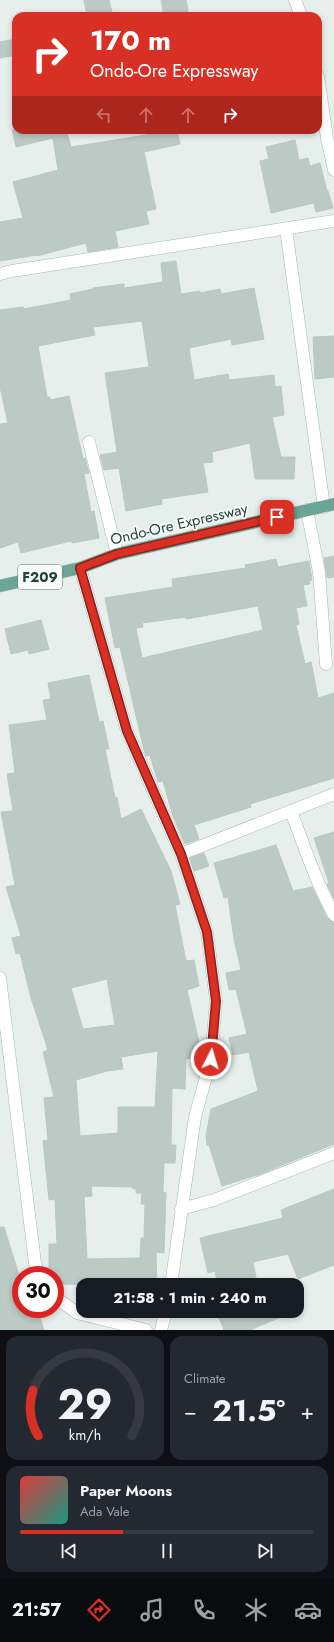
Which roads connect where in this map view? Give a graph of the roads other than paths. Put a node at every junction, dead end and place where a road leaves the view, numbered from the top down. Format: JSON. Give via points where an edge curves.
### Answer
{"nodes":[{"id":1,"x":295,"y":0,"type":"edge"},
{"id":2,"x":300,"y":12,"type":"edge"},
{"id":3,"x":322,"y":104,"type":"edge"},
{"id":4,"x":334,"y":170,"type":"edge"},
{"id":5,"x":334,"y":221,"type":"edge"},
{"id":6,"x":286,"y":229,"type":"junction"},
{"id":7,"x":0,"y":274,"type":"edge"},
{"id":8,"x":89,"y":442,"type":"dead end"},
{"id":9,"x":329,"y":505,"type":"edge"},
{"id":10,"x":307,"y":510,"type":"junction"},
{"id":11,"x":117,"y":554,"type":"junction"},
{"id":12,"x":80,"y":568,"type":"junction"},
{"id":13,"x":0,"y":586,"type":"edge"},
{"id":14,"x":326,"y":664,"type":"dead end"},
{"id":15,"x":334,"y":794,"type":"edge"},
{"id":16,"x":291,"y":811,"type":"junction"},
{"id":17,"x":181,"y":854,"type":"junction"},
{"id":18,"x":334,"y":915,"type":"edge"},
{"id":19,"x":0,"y":978,"type":"edge"},
{"id":20,"x":334,"y":1153,"type":"edge"},
{"id":21,"x":181,"y":1209,"type":"junction"},
{"id":22,"x":36,"y":1266,"type":"edge"},
{"id":23,"x":171,"y":1278,"type":"edge"},
{"id":24,"x":64,"y":1304,"type":"edge"},
{"id":25,"x":164,"y":1318,"type":"edge"},
{"id":26,"x":146,"y":1330,"type":"edge"},
{"id":27,"x":161,"y":1330,"type":"edge"}],
"edges":[{"from":1,"to":2,"type":"street"},
{"from":3,"to":4,"type":"street"},
{"from":5,"to":6,"type":"street"},
{"from":6,"to":7,"type":"street"},
{"from":6,"to":9,"type":"street"},
{"from":8,"to":11,"type":"street"},
{"from":9,"to":10,"type":"main road","name":"Ondo-Ore Expressway","number":"F209"},
{"from":10,"to":11,"type":"main road","name":"Ondo-Ore Expressway","number":"F209"},
{"from":10,"to":14,"type":"street","via":[[319,572]]},
{"from":11,"to":12,"type":"main road","name":"Ondo-Ore Expressway","number":"F209"},
{"from":12,"to":13,"type":"main road","number":"F209"},
{"from":12,"to":17,"type":"street","via":[[127,731]]},
{"from":15,"to":16,"type":"street"},
{"from":16,"to":17,"type":"street"},
{"from":16,"to":18,"type":"street","via":[[311,865]]},
{"from":17,"to":21,"type":"street","via":[[207,932],[216,1001],[211,1059],[194,1117]]},
{"from":19,"to":22,"type":"street"},
{"from":20,"to":21,"type":"street","via":[[214,1200]]},
{"from":21,"to":23,"type":"street"},
{"from":24,"to":26,"type":"street","via":[[77,1313]]},
{"from":25,"to":27,"type":"street"}]}
